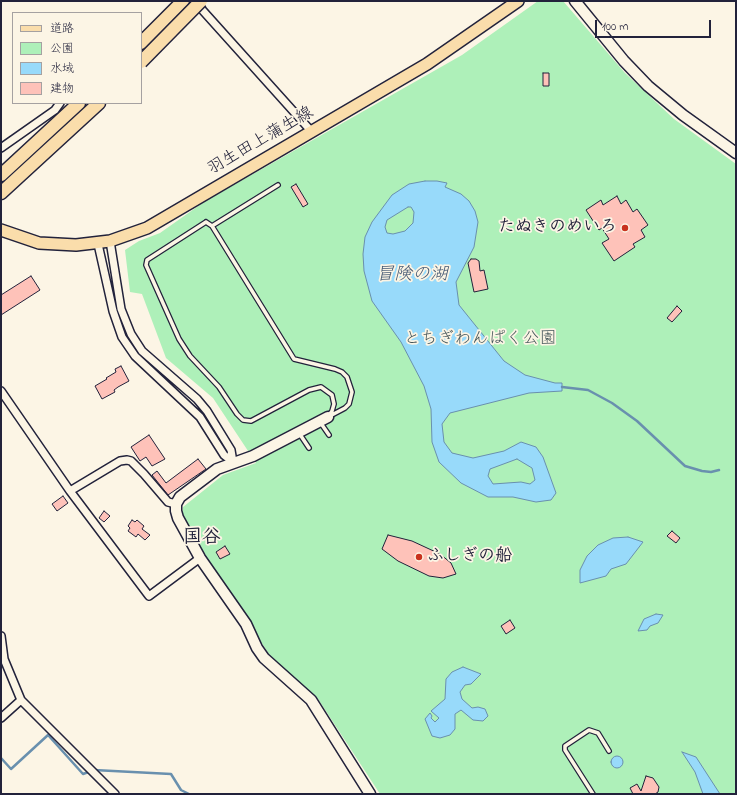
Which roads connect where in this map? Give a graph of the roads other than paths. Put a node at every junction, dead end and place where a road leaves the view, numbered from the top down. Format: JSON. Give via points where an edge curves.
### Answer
{"nodes":[{"id":1,"x":183,"y":1,"type":"edge"},
{"id":2,"x":194,"y":1,"type":"edge"},
{"id":3,"x":202,"y":1,"type":"edge"},
{"id":4,"x":518,"y":1,"type":"edge"},
{"id":5,"x":575,"y":1,"type":"edge"},
{"id":6,"x":142,"y":42,"type":"edge"},
{"id":7,"x":142,"y":61,"type":"edge"},
{"id":8,"x":59,"y":104,"type":"edge"},
{"id":9,"x":78,"y":104,"type":"edge"},
{"id":10,"x":98,"y":104,"type":"edge"},
{"id":11,"x":312,"y":132,"type":"junction"},
{"id":12,"x":1,"y":148,"type":"edge"},
{"id":13,"x":736,"y":153,"type":"edge"},
{"id":14,"x":1,"y":175,"type":"edge"},
{"id":15,"x":278,"y":185,"type":"dead end"},
{"id":16,"x":1,"y":193,"type":"edge"},
{"id":17,"x":212,"y":226,"type":"junction"},
{"id":18,"x":1,"y":230,"type":"edge"},
{"id":19,"x":110,"y":241,"type":"junction"},
{"id":20,"x":98,"y":244,"type":"junction"},
{"id":21,"x":1,"y":391,"type":"edge"},
{"id":22,"x":324,"y":419,"type":"junction"},
{"id":23,"x":299,"y":432,"type":"junction"},
{"id":24,"x":329,"y":435,"type":"dead end"},
{"id":25,"x":309,"y":448,"type":"dead end"},
{"id":26,"x":233,"y":462,"type":"junction"},
{"id":27,"x":70,"y":491,"type":"junction"},
{"id":28,"x":176,"y":504,"type":"junction"},
{"id":29,"x":200,"y":558,"type":"junction"},
{"id":30,"x":1,"y":636,"type":"edge"},
{"id":31,"x":21,"y":700,"type":"junction"},
{"id":32,"x":1,"y":718,"type":"edge"},
{"id":33,"x":609,"y":751,"type":"dead end"},
{"id":34,"x":115,"y":794,"type":"edge"},
{"id":35,"x":370,"y":794,"type":"edge"},
{"id":36,"x":593,"y":794,"type":"edge"}],
"edges":[{"from":1,"to":6,"type":"highway"},
{"from":2,"to":11,"type":"street"},
{"from":3,"to":7,"type":"highway","bridge":true},
{"from":4,"to":11,"type":"main road","name":"羽生田上蒲生線","via":[[427,64]]},
{"from":5,"to":13,"type":"street","via":[[648,86]]},
{"from":8,"to":12,"type":"street","via":[[55,110]]},
{"from":9,"to":14,"type":"highway"},
{"from":10,"to":16,"type":"highway"},
{"from":11,"to":19,"type":"main road","name":"羽生田上蒲生線","via":[[147,228]]},
{"from":15,"to":17,"type":"lane"},
{"from":17,"to":22,"type":"lane","via":[[294,359],[335,369],[347,377],[352,392],[348,404]]},
{"from":17,"to":22,"type":"lane","via":[[206,222],[147,260],[146,265],[179,340],[243,420],[251,421],[309,390],[321,387],[332,395],[334,404],[332,411]]},
{"from":18,"to":20,"type":"main road","name":"羽生田上蒲生線","via":[[39,243]]},
{"from":19,"to":20,"type":"main road","name":"羽生田上蒲生線"},
{"from":19,"to":26,"type":"street","via":[[122,309],[130,334],[142,351],[197,399],[207,411],[231,450]]},
{"from":20,"to":26,"type":"street","via":[[113,312],[122,337],[135,356],[200,417],[224,455]]},
{"from":21,"to":27,"type":"street"},
{"from":22,"to":23,"type":"street"},
{"from":22,"to":24,"type":"lane"},
{"from":23,"to":25,"type":"lane"},
{"from":23,"to":26,"type":"street","via":[[253,456]]},
{"from":26,"to":28,"type":"street","via":[[217,469],[180,497]]},
{"from":27,"to":28,"type":"street","via":[[120,461],[126,460],[132,461],[168,502]]},
{"from":27,"to":29,"type":"street","via":[[149,596]]},
{"from":28,"to":29,"type":"street","via":[[178,518]]},
{"from":29,"to":35,"type":"street","via":[[246,624],[264,658],[311,700]]},
{"from":30,"to":31,"type":"street","via":[[4,659]]},
{"from":31,"to":32,"type":"street"},
{"from":31,"to":34,"type":"street"},
{"from":33,"to":36,"type":"lane","via":[[598,733],[589,730],[565,746]]}]}
